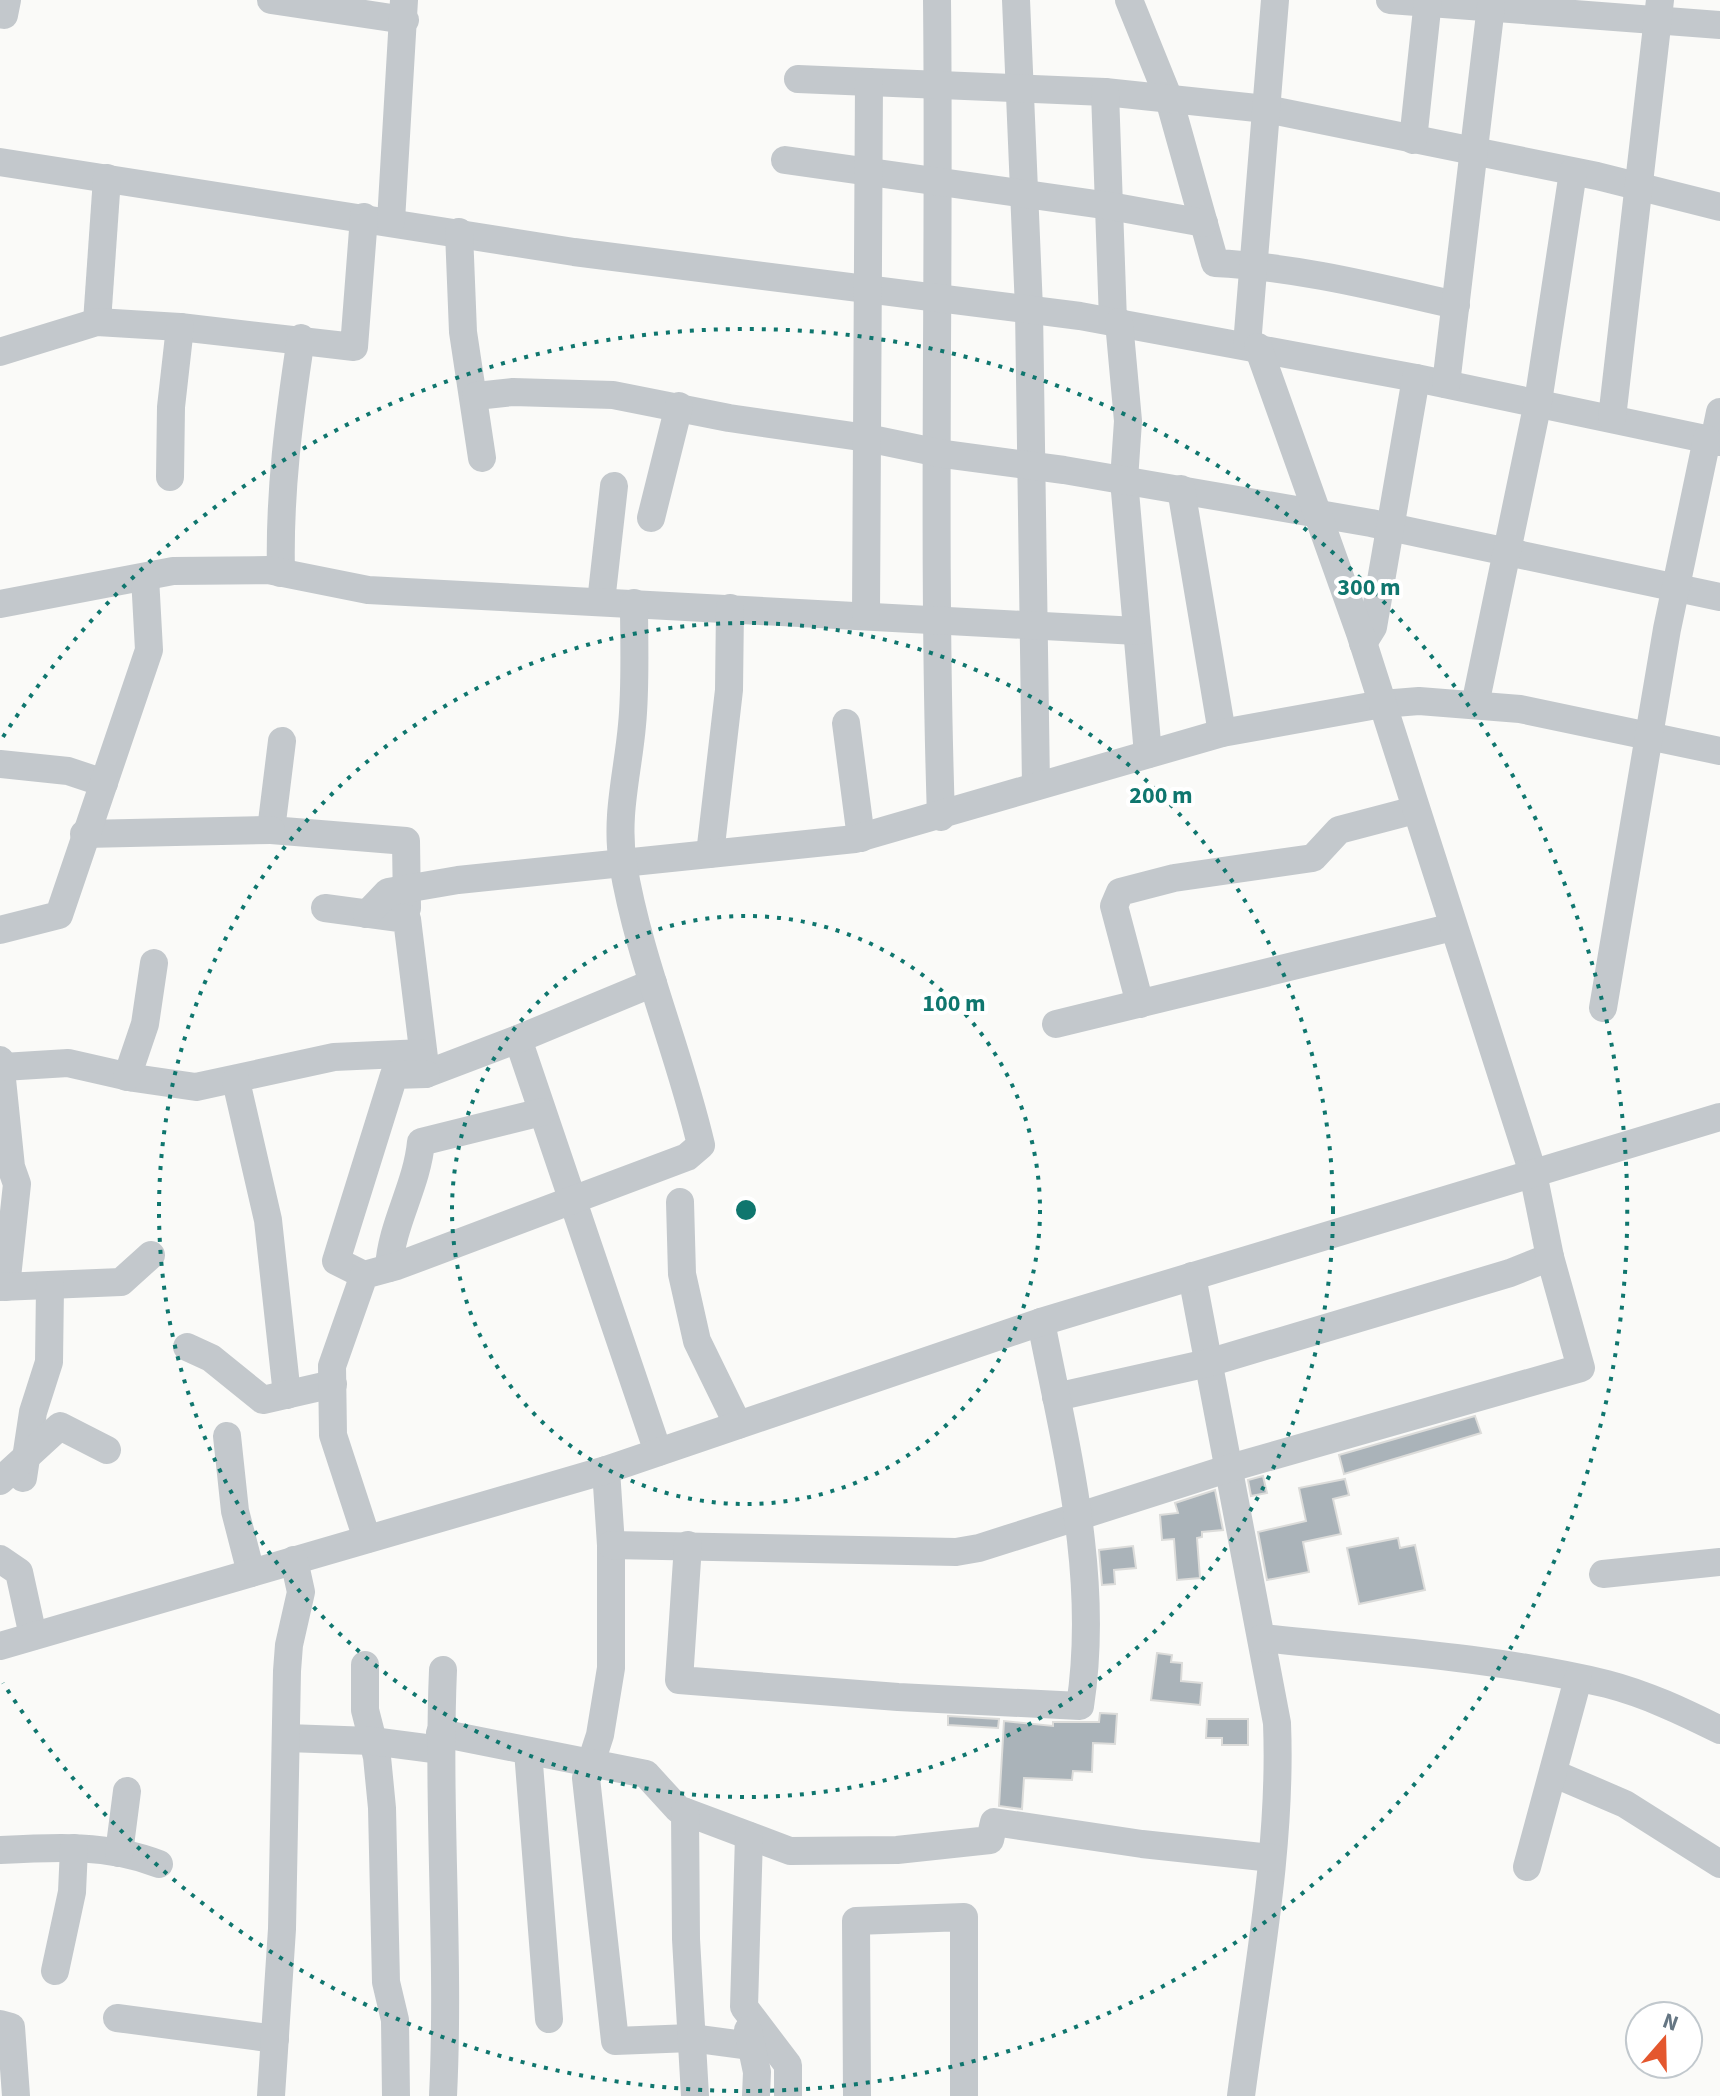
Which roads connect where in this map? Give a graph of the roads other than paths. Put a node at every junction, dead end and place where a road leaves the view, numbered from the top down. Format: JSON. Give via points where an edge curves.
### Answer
{"nodes":[{"id":1,"x":7,"y":0,"type":"edge"},
{"id":2,"x":271,"y":0,"type":"edge"},
{"id":3,"x":937,"y":0,"type":"edge"},
{"id":4,"x":1016,"y":0,"type":"edge"},
{"id":5,"x":1129,"y":0,"type":"edge"},
{"id":6,"x":1275,"y":0,"type":"edge"},
{"id":7,"x":1390,"y":0,"type":"edge"},
{"id":8,"x":1428,"y":2,"type":"edge"},
{"id":9,"x":1500,"y":4,"type":"edge"},
{"id":10,"x":1608,"y":7,"type":"edge"},
{"id":11,"x":404,"y":10,"type":"edge"},
{"id":12,"x":1660,"y":10,"type":"edge"},
{"id":13,"x":0,"y":14,"type":"edge"},
{"id":14,"x":1720,"y":25,"type":"edge"},
{"id":15,"x":798,"y":79,"type":"dead end"},
{"id":16,"x":869,"y":82,"type":"junction"},
{"id":17,"x":938,"y":85,"type":"junction"},
{"id":18,"x":1020,"y":88,"type":"junction"},
{"id":19,"x":1105,"y":92,"type":"junction"},
{"id":20,"x":1169,"y":99,"type":"junction"},
{"id":21,"x":1266,"y":109,"type":"junction"},
{"id":22,"x":1413,"y":140,"type":"junction"},
{"id":23,"x":1474,"y":153,"type":"junction"},
{"id":24,"x":785,"y":160,"type":"dead end"},
{"id":25,"x":0,"y":162,"type":"edge"},
{"id":26,"x":1573,"y":172,"type":"junction"},
{"id":27,"x":869,"y":174,"type":"junction"},
{"id":28,"x":107,"y":178,"type":"junction"},
{"id":29,"x":939,"y":182,"type":"junction"},
{"id":30,"x":1638,"y":187,"type":"junction"},
{"id":31,"x":1024,"y":193,"type":"junction"},
{"id":32,"x":1110,"y":206,"type":"junction"},
{"id":33,"x":1720,"y":207,"type":"edge"},
{"id":34,"x":378,"y":219,"type":"junction"},
{"id":35,"x":1204,"y":223,"type":"junction"},
{"id":36,"x":459,"y":232,"type":"junction"},
{"id":37,"x":1253,"y":265,"type":"junction"},
{"id":38,"x":868,"y":289,"type":"junction"},
{"id":39,"x":940,"y":298,"type":"junction"},
{"id":40,"x":1456,"y":305,"type":"junction"},
{"id":41,"x":1029,"y":309,"type":"junction"},
{"id":42,"x":97,"y":322,"type":"junction"},
{"id":43,"x":1116,"y":322,"type":"junction"},
{"id":44,"x":180,"y":327,"type":"junction"},
{"id":45,"x":301,"y":338,"type":"junction"},
{"id":46,"x":1252,"y":346,"type":"junction"},
{"id":47,"x":0,"y":352,"type":"edge"},
{"id":48,"x":1416,"y":378,"type":"junction"},
{"id":49,"x":1446,"y":384,"type":"junction"},
{"id":50,"x":476,"y":396,"type":"junction"},
{"id":51,"x":1538,"y":402,"type":"junction"},
{"id":52,"x":679,"y":406,"type":"junction"},
{"id":53,"x":1720,"y":412,"type":"edge"},
{"id":54,"x":1612,"y":418,"type":"junction"},
{"id":55,"x":867,"y":438,"type":"junction"},
{"id":56,"x":1714,"y":441,"type":"edge"},
{"id":57,"x":935,"y":453,"type":"junction"},
{"id":58,"x":482,"y":458,"type":"dead end"},
{"id":59,"x":1030,"y":466,"type":"junction"},
{"id":60,"x":170,"y":477,"type":"dead end"},
{"id":61,"x":1124,"y":480,"type":"junction"},
{"id":62,"x":614,"y":486,"type":"dead end"},
{"id":63,"x":1181,"y":489,"type":"junction"},
{"id":64,"x":1317,"y":513,"type":"junction"},
{"id":65,"x":651,"y":518,"type":"dead end"},
{"id":66,"x":1389,"y":527,"type":"junction"},
{"id":67,"x":1507,"y":551,"type":"junction"},
{"id":68,"x":281,"y":573,"type":"junction"},
{"id":69,"x":145,"y":577,"type":"junction"},
{"id":70,"x":1676,"y":588,"type":"junction"},
{"id":71,"x":1720,"y":597,"type":"edge"},
{"id":72,"x":601,"y":602,"type":"junction"},
{"id":73,"x":634,"y":603,"type":"junction"},
{"id":74,"x":0,"y":604,"type":"edge"},
{"id":75,"x":730,"y":608,"type":"junction"},
{"id":76,"x":866,"y":614,"type":"junction"},
{"id":77,"x":935,"y":621,"type":"junction"},
{"id":78,"x":1033,"y":626,"type":"junction"},
{"id":79,"x":1137,"y":631,"type":"junction"},
{"id":80,"x":1363,"y":643,"type":"junction"},
{"id":81,"x":1382,"y":704,"type":"junction"},
{"id":82,"x":1475,"y":705,"type":"junction"},
{"id":83,"x":846,"y":723,"type":"dead end"},
{"id":84,"x":1222,"y":733,"type":"junction"},
{"id":85,"x":1649,"y":734,"type":"junction"},
{"id":86,"x":282,"y":741,"type":"dead end"},
{"id":87,"x":1720,"y":751,"type":"edge"},
{"id":88,"x":1148,"y":754,"type":"junction"},
{"id":89,"x":0,"y":764,"type":"edge"},
{"id":90,"x":104,"y":783,"type":"junction"},
{"id":91,"x":1036,"y":786,"type":"junction"},
{"id":92,"x":1415,"y":810,"type":"junction"},
{"id":93,"x":941,"y":817,"type":"junction"},
{"id":94,"x":271,"y":830,"type":"junction"},
{"id":95,"x":84,"y":834,"type":"junction"},
{"id":96,"x":861,"y":838,"type":"junction"},
{"id":97,"x":710,"y":854,"type":"junction"},
{"id":98,"x":622,"y":863,"type":"junction"},
{"id":99,"x":407,"y":889,"type":"junction"},
{"id":100,"x":325,"y":908,"type":"dead end"},
{"id":101,"x":367,"y":914,"type":"junction"},
{"id":102,"x":407,"y":919,"type":"junction"},
{"id":103,"x":1453,"y":927,"type":"junction"},
{"id":104,"x":0,"y":930,"type":"edge"},
{"id":105,"x":154,"y":963,"type":"dead end"},
{"id":106,"x":653,"y":983,"type":"junction"},
{"id":107,"x":1140,"y":1004,"type":"junction"},
{"id":108,"x":1603,"y":1008,"type":"dead end"},
{"id":109,"x":1056,"y":1024,"type":"dead end"},
{"id":110,"x":518,"y":1039,"type":"junction"},
{"id":111,"x":1,"y":1064,"type":"edge"},
{"id":112,"x":425,"y":1064,"type":"junction"},
{"id":113,"x":127,"y":1077,"type":"junction"},
{"id":114,"x":236,"y":1081,"type":"junction"},
{"id":115,"x":542,"y":1112,"type":"junction"},
{"id":116,"x":1720,"y":1117,"type":"edge"},
{"id":117,"x":6,"y":1167,"type":"edge"},
{"id":118,"x":1533,"y":1173,"type":"junction"},
{"id":119,"x":571,"y":1198,"type":"junction"},
{"id":120,"x":680,"y":1202,"type":"dead end"},
{"id":121,"x":151,"y":1255,"type":"dead end"},
{"id":122,"x":1550,"y":1257,"type":"junction"},
{"id":123,"x":376,"y":1272,"type":"junction"},
{"id":124,"x":1192,"y":1276,"type":"junction"},
{"id":125,"x":3,"y":1287,"type":"edge"},
{"id":126,"x":50,"y":1287,"type":"junction"},
{"id":127,"x":1041,"y":1322,"type":"junction"},
{"id":128,"x":187,"y":1347,"type":"dead end"},
{"id":129,"x":1208,"y":1363,"type":"junction"},
{"id":130,"x":333,"y":1384,"type":"junction"},
{"id":131,"x":287,"y":1395,"type":"junction"},
{"id":132,"x":1056,"y":1397,"type":"junction"},
{"id":133,"x":738,"y":1425,"type":"junction"},
{"id":134,"x":227,"y":1436,"type":"dead end"},
{"id":135,"x":107,"y":1450,"type":"dead end"},
{"id":136,"x":658,"y":1452,"type":"junction"},
{"id":137,"x":1230,"y":1468,"type":"junction"},
{"id":138,"x":606,"y":1470,"type":"junction"},
{"id":139,"x":17,"y":1471,"type":"edge"},
{"id":140,"x":1079,"y":1518,"type":"junction"},
{"id":141,"x":367,"y":1539,"type":"junction"},
{"id":142,"x":611,"y":1545,"type":"junction"},
{"id":143,"x":688,"y":1545,"type":"junction"},
{"id":144,"x":0,"y":1559,"type":"edge"},
{"id":145,"x":294,"y":1560,"type":"junction"},
{"id":146,"x":1720,"y":1562,"type":"edge"},
{"id":147,"x":251,"y":1573,"type":"junction"},
{"id":148,"x":1603,"y":1574,"type":"dead end"},
{"id":149,"x":33,"y":1636,"type":"junction"},
{"id":150,"x":1262,"y":1638,"type":"junction"},
{"id":151,"x":0,"y":1646,"type":"edge"},
{"id":152,"x":365,"y":1665,"type":"dead end"},
{"id":153,"x":443,"y":1670,"type":"dead end"},
{"id":154,"x":1578,"y":1679,"type":"junction"},
{"id":155,"x":1720,"y":1730,"type":"edge"},
{"id":156,"x":287,"y":1738,"type":"junction"},
{"id":157,"x":372,"y":1741,"type":"junction"},
{"id":158,"x":440,"y":1741,"type":"junction"},
{"id":159,"x":528,"y":1751,"type":"junction"},
{"id":160,"x":591,"y":1763,"type":"junction"},
{"id":161,"x":1555,"y":1774,"type":"junction"},
{"id":162,"x":127,"y":1791,"type":"dead end"},
{"id":163,"x":685,"y":1812,"type":"junction"},
{"id":164,"x":749,"y":1836,"type":"junction"},
{"id":165,"x":74,"y":1848,"type":"junction"},
{"id":166,"x":0,"y":1850,"type":"edge"},
{"id":167,"x":119,"y":1853,"type":"junction"},
{"id":168,"x":1272,"y":1858,"type":"junction"},
{"id":169,"x":159,"y":1864,"type":"dead end"},
{"id":170,"x":1720,"y":1864,"type":"edge"},
{"id":171,"x":1527,"y":1867,"type":"dead end"},
{"id":172,"x":55,"y":1971,"type":"dead end"},
{"id":173,"x":744,"y":2007,"type":"junction"},
{"id":174,"x":117,"y":2018,"type":"dead end"},
{"id":175,"x":549,"y":2019,"type":"dead end"},
{"id":176,"x":0,"y":2024,"type":"edge"},
{"id":177,"x":691,"y":2038,"type":"junction"},
{"id":178,"x":275,"y":2039,"type":"junction"},
{"id":179,"x":751,"y":2046,"type":"junction"},
{"id":180,"x":16,"y":2096,"type":"edge"},
{"id":181,"x":271,"y":2096,"type":"edge"},
{"id":182,"x":396,"y":2096,"type":"edge"},
{"id":183,"x":443,"y":2096,"type":"edge"},
{"id":184,"x":695,"y":2096,"type":"edge"},
{"id":185,"x":756,"y":2096,"type":"edge"},
{"id":186,"x":788,"y":2096,"type":"edge"},
{"id":187,"x":857,"y":2096,"type":"edge"},
{"id":188,"x":964,"y":2096,"type":"edge"},
{"id":189,"x":1241,"y":2096,"type":"edge"}],
"edges":[{"from":1,"to":13,"type":"street","via":[[4,15]]},
{"from":2,"to":11,"type":"street"},
{"from":3,"to":17,"type":"street"},
{"from":4,"to":18,"type":"street"},
{"from":5,"to":20,"type":"street"},
{"from":6,"to":21,"type":"street"},
{"from":7,"to":8,"type":"street"},
{"from":8,"to":9,"type":"street"},
{"from":8,"to":22,"type":"street"},
{"from":9,"to":10,"type":"street"},
{"from":9,"to":23,"type":"street"},
{"from":10,"to":12,"type":"street"},
{"from":11,"to":34,"type":"street"},
{"from":12,"to":14,"type":"street"},
{"from":12,"to":30,"type":"street"},
{"from":15,"to":16,"type":"street"},
{"from":16,"to":17,"type":"street"},
{"from":16,"to":27,"type":"street"},
{"from":17,"to":18,"type":"street"},
{"from":17,"to":29,"type":"street"},
{"from":18,"to":19,"type":"street"},
{"from":18,"to":31,"type":"street"},
{"from":19,"to":20,"type":"street"},
{"from":19,"to":32,"type":"street"},
{"from":20,"to":21,"type":"street"},
{"from":20,"to":35,"type":"street"},
{"from":21,"to":22,"type":"street"},
{"from":21,"to":37,"type":"street"},
{"from":22,"to":23,"type":"street"},
{"from":23,"to":26,"type":"street"},
{"from":23,"to":40,"type":"street"},
{"from":24,"to":27,"type":"street"},
{"from":25,"to":28,"type":"street"},
{"from":26,"to":30,"type":"street"},
{"from":26,"to":51,"type":"street"},
{"from":27,"to":29,"type":"street"},
{"from":27,"to":38,"type":"street"},
{"from":28,"to":34,"type":"street"},
{"from":28,"to":42,"type":"street"},
{"from":29,"to":31,"type":"street"},
{"from":29,"to":39,"type":"street"},
{"from":30,"to":33,"type":"street"},
{"from":30,"to":54,"type":"street"},
{"from":31,"to":32,"type":"street"},
{"from":31,"to":41,"type":"street"},
{"from":32,"to":35,"type":"street"},
{"from":32,"to":43,"type":"street"},
{"from":34,"to":36,"type":"street"},
{"from":34,"to":45,"type":"street","via":[[354,347]]},
{"from":35,"to":37,"type":"street","via":[[1215,263]]},
{"from":36,"to":38,"type":"street"},
{"from":36,"to":50,"type":"street","via":[[463,332]]},
{"from":37,"to":40,"type":"street"},
{"from":37,"to":46,"type":"street"},
{"from":38,"to":39,"type":"street"},
{"from":38,"to":55,"type":"street"},
{"from":39,"to":41,"type":"street"},
{"from":39,"to":57,"type":"street"},
{"from":40,"to":49,"type":"street"},
{"from":41,"to":43,"type":"street"},
{"from":41,"to":59,"type":"street"},
{"from":42,"to":44,"type":"street"},
{"from":42,"to":47,"type":"street"},
{"from":43,"to":46,"type":"street"},
{"from":43,"to":61,"type":"street","via":[[1128,421]]},
{"from":44,"to":45,"type":"street"},
{"from":44,"to":60,"type":"street"},
{"from":45,"to":68,"type":"street","via":[[279,515]]},
{"from":46,"to":48,"type":"street"},
{"from":46,"to":64,"type":"street"},
{"from":48,"to":49,"type":"street"},
{"from":48,"to":66,"type":"street"},
{"from":49,"to":51,"type":"street"},
{"from":50,"to":52,"type":"street","via":[[613,395]]},
{"from":50,"to":58,"type":"street"},
{"from":51,"to":54,"type":"street"},
{"from":51,"to":67,"type":"street"},
{"from":52,"to":55,"type":"street"},
{"from":52,"to":65,"type":"street"},
{"from":53,"to":56,"type":"street"},
{"from":54,"to":56,"type":"street"},
{"from":55,"to":57,"type":"street"},
{"from":55,"to":76,"type":"street"},
{"from":56,"to":70,"type":"street"},
{"from":57,"to":59,"type":"street"},
{"from":57,"to":77,"type":"street"},
{"from":59,"to":61,"type":"street"},
{"from":59,"to":78,"type":"street"},
{"from":61,"to":63,"type":"street"},
{"from":61,"to":79,"type":"street"},
{"from":62,"to":72,"type":"street"},
{"from":63,"to":64,"type":"street"},
{"from":63,"to":84,"type":"street"},
{"from":64,"to":66,"type":"street"},
{"from":64,"to":80,"type":"street"},
{"from":66,"to":67,"type":"street"},
{"from":66,"to":80,"type":"street","via":[[1373,627]]},
{"from":67,"to":70,"type":"street"},
{"from":67,"to":82,"type":"street"},
{"from":68,"to":69,"type":"street","via":[[173,571]]},
{"from":68,"to":72,"type":"street","via":[[368,590]]},
{"from":69,"to":74,"type":"street"},
{"from":69,"to":90,"type":"street","via":[[149,650]]},
{"from":70,"to":71,"type":"street"},
{"from":70,"to":85,"type":"street"},
{"from":72,"to":73,"type":"street"},
{"from":73,"to":75,"type":"street"},
{"from":73,"to":98,"type":"street","via":[[632,724],[619,813]]},
{"from":75,"to":76,"type":"street"},
{"from":75,"to":97,"type":"street","via":[[729,690]]},
{"from":76,"to":77,"type":"street"},
{"from":77,"to":78,"type":"street"},
{"from":77,"to":93,"type":"street"},
{"from":78,"to":79,"type":"street"},
{"from":78,"to":91,"type":"street"},
{"from":79,"to":88,"type":"street"},
{"from":80,"to":81,"type":"street"},
{"from":81,"to":82,"type":"street"},
{"from":81,"to":84,"type":"street"},
{"from":81,"to":92,"type":"street"},
{"from":82,"to":85,"type":"street"},
{"from":83,"to":96,"type":"street"},
{"from":84,"to":88,"type":"street"},
{"from":85,"to":87,"type":"street"},
{"from":85,"to":108,"type":"street"},
{"from":86,"to":94,"type":"street"},
{"from":88,"to":91,"type":"street"},
{"from":89,"to":90,"type":"street","via":[[68,771]]},
{"from":90,"to":95,"type":"street"},
{"from":91,"to":93,"type":"street"},
{"from":92,"to":103,"type":"street"},
{"from":92,"to":107,"type":"street","via":[[1339,830],[1313,858],[1174,878],[1120,892],[1114,906]]},
{"from":93,"to":96,"type":"street"},
{"from":94,"to":95,"type":"street"},
{"from":94,"to":99,"type":"street","via":[[406,841]]},
{"from":95,"to":104,"type":"street","via":[[59,915]]},
{"from":96,"to":97,"type":"street"},
{"from":97,"to":98,"type":"street"},
{"from":98,"to":99,"type":"street"},
{"from":98,"to":106,"type":"street"},
{"from":99,"to":101,"type":"street","via":[[388,892]]},
{"from":99,"to":102,"type":"street"},
{"from":100,"to":101,"type":"street"},
{"from":101,"to":102,"type":"street"},
{"from":102,"to":112,"type":"street"},
{"from":103,"to":107,"type":"street"},
{"from":103,"to":118,"type":"street"},
{"from":105,"to":113,"type":"street","via":[[145,1024]]},
{"from":106,"to":110,"type":"street"},
{"from":106,"to":119,"type":"street","via":[[701,1145],[687,1157]]},
{"from":107,"to":109,"type":"street"},
{"from":110,"to":112,"type":"street"},
{"from":110,"to":115,"type":"street"},
{"from":111,"to":113,"type":"street","via":[[68,1063]]},
{"from":111,"to":117,"type":"street"},
{"from":112,"to":114,"type":"street","via":[[334,1057]]},
{"from":112,"to":123,"type":"street","via":[[394,1075],[336,1261]]},
{"from":113,"to":114,"type":"street","via":[[196,1087]]},
{"from":114,"to":131,"type":"street","via":[[268,1220]]},
{"from":115,"to":119,"type":"street"},
{"from":115,"to":123,"type":"street","via":[[421,1142],[419,1163]]},
{"from":116,"to":118,"type":"street"},
{"from":117,"to":125,"type":"street","via":[[17,1184]]},
{"from":118,"to":122,"type":"street"},
{"from":118,"to":124,"type":"street"},
{"from":119,"to":123,"type":"street"},
{"from":119,"to":136,"type":"street"},
{"from":120,"to":133,"type":"street","via":[[682,1274],[697,1341]]},
{"from":121,"to":126,"type":"street","via":[[121,1282]]},
{"from":122,"to":129,"type":"street"},
{"from":122,"to":137,"type":"street","via":[[1581,1368]]},
{"from":123,"to":130,"type":"street","via":[[336,1349]]},
{"from":124,"to":127,"type":"street"},
{"from":124,"to":129,"type":"street"},
{"from":125,"to":126,"type":"street"},
{"from":126,"to":139,"type":"street","via":[[49,1362]]},
{"from":127,"to":132,"type":"street"},
{"from":127,"to":133,"type":"street"},
{"from":128,"to":131,"type":"street","via":[[211,1358],[263,1400]]},
{"from":129,"to":132,"type":"street"},
{"from":129,"to":137,"type":"street"},
{"from":130,"to":131,"type":"street"},
{"from":130,"to":141,"type":"street","via":[[333,1435]]},
{"from":132,"to":140,"type":"street"},
{"from":133,"to":136,"type":"street"},
{"from":134,"to":147,"type":"street","via":[[235,1511]]},
{"from":135,"to":139,"type":"street","via":[[60,1426]]},
{"from":136,"to":138,"type":"street"},
{"from":137,"to":140,"type":"street"},
{"from":137,"to":150,"type":"street"},
{"from":138,"to":141,"type":"street"},
{"from":138,"to":142,"type":"street"},
{"from":140,"to":143,"type":"street","via":[[956,1552]]},
{"from":140,"to":143,"type":"street","via":[[1089,1637],[1080,1706],[679,1680]]},
{"from":141,"to":145,"type":"street"},
{"from":142,"to":143,"type":"street"},
{"from":142,"to":160,"type":"street","via":[[611,1668]]},
{"from":144,"to":149,"type":"street","via":[[19,1572]]},
{"from":145,"to":147,"type":"street"},
{"from":145,"to":156,"type":"street","via":[[301,1592],[289,1645]]},
{"from":146,"to":148,"type":"street"},
{"from":147,"to":149,"type":"street"},
{"from":149,"to":151,"type":"street"},
{"from":150,"to":154,"type":"street","via":[[1473,1659]]},
{"from":150,"to":168,"type":"street","via":[[1277,1723]]},
{"from":152,"to":157,"type":"street","via":[[365,1710]]},
{"from":153,"to":158,"type":"street"},
{"from":154,"to":155,"type":"street","via":[[1657,1701]]},
{"from":154,"to":161,"type":"street"},
{"from":156,"to":157,"type":"street"},
{"from":156,"to":178,"type":"street"},
{"from":157,"to":158,"type":"street"},
{"from":157,"to":182,"type":"street","via":[[382,1808],[386,1982],[395,2020]]},
{"from":158,"to":159,"type":"street"},
{"from":158,"to":183,"type":"street","via":[[447,1996]]},
{"from":159,"to":160,"type":"street"},
{"from":159,"to":175,"type":"street"},
{"from":160,"to":163,"type":"street","via":[[646,1774]]},
{"from":160,"to":177,"type":"street","via":[[586,1778],[615,2041]]},
{"from":161,"to":170,"type":"street","via":[[1625,1804]]},
{"from":161,"to":171,"type":"street"},
{"from":162,"to":167,"type":"street"},
{"from":163,"to":164,"type":"street"},
{"from":163,"to":177,"type":"street"},
{"from":164,"to":168,"type":"street","via":[[790,1851],[897,1850],[990,1840],[994,1822]]},
{"from":164,"to":173,"type":"street"},
{"from":165,"to":166,"type":"street"},
{"from":165,"to":167,"type":"street"},
{"from":165,"to":172,"type":"street","via":[[72,1892]]},
{"from":167,"to":169,"type":"street"},
{"from":168,"to":189,"type":"street"},
{"from":173,"to":179,"type":"street"},
{"from":173,"to":186,"type":"street","via":[[788,2065]]},
{"from":174,"to":178,"type":"street"},
{"from":176,"to":180,"type":"street","via":[[11,2027]]},
{"from":177,"to":179,"type":"street"},
{"from":177,"to":184,"type":"street"},
{"from":178,"to":181,"type":"street"},
{"from":179,"to":185,"type":"street"},
{"from":187,"to":188,"type":"street","via":[[856,1921],[964,1917]]}]}
